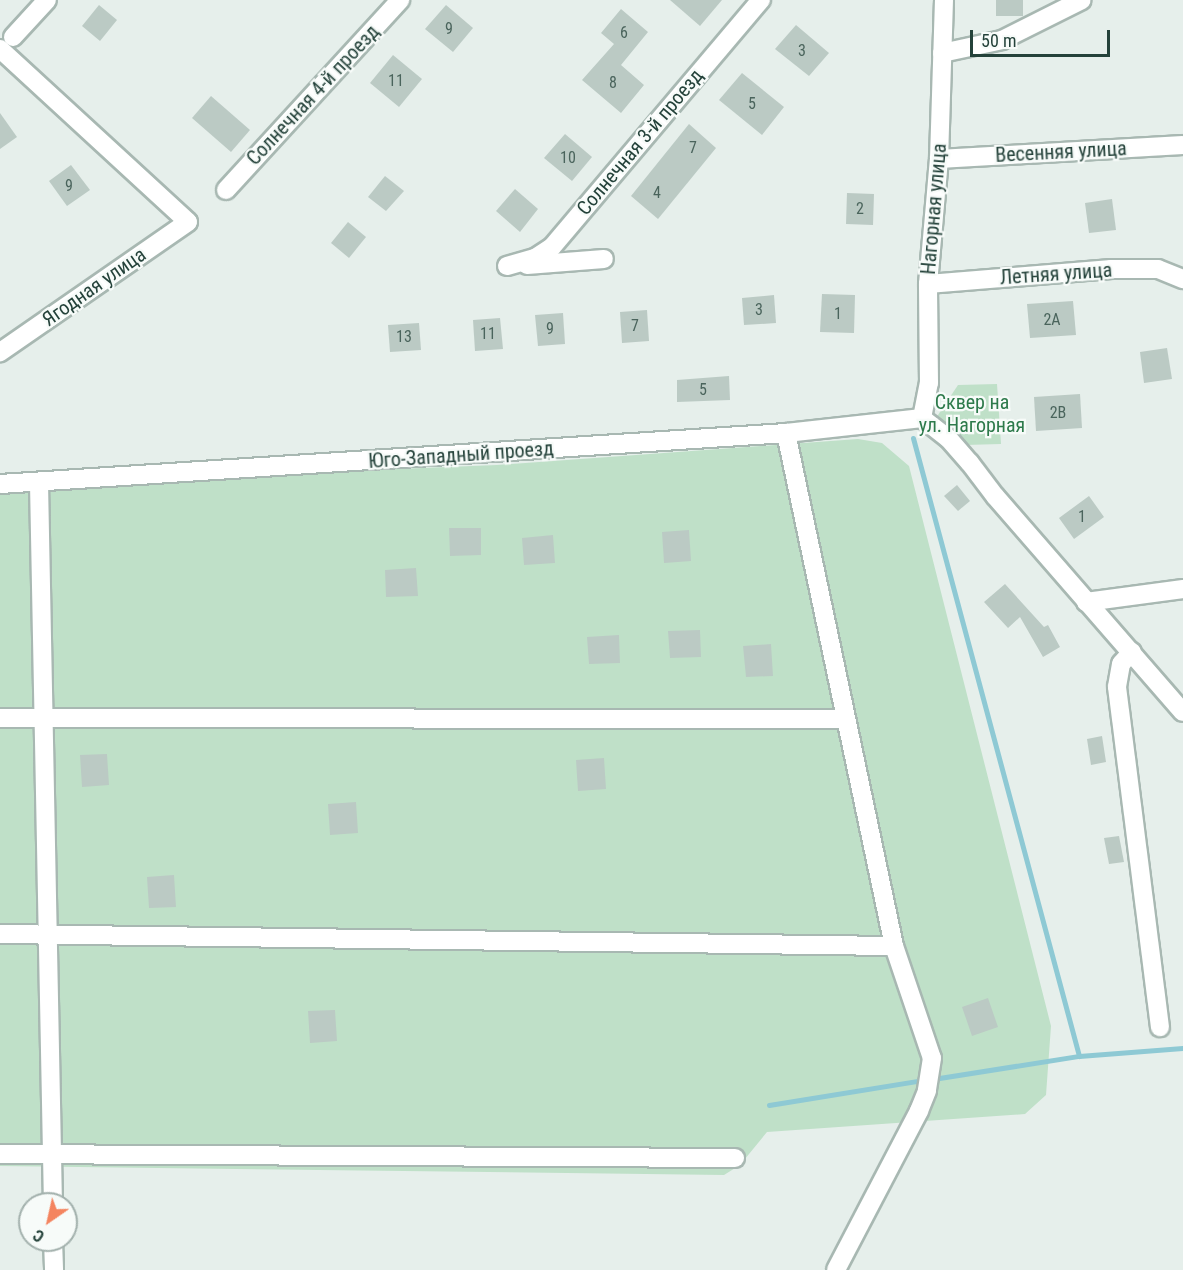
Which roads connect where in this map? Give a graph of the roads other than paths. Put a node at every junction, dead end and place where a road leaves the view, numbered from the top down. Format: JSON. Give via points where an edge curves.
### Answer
{"nodes":[{"id":1,"x":47,"y":0,"type":"edge"},
{"id":2,"x":400,"y":0,"type":"edge"},
{"id":3,"x":761,"y":0,"type":"edge"},
{"id":4,"x":944,"y":0,"type":"edge"},
{"id":5,"x":1082,"y":0,"type":"edge"},
{"id":6,"x":7,"y":43,"type":"edge"},
{"id":7,"x":942,"y":53,"type":"junction"},
{"id":8,"x":1183,"y":145,"type":"edge"},
{"id":9,"x":939,"y":159,"type":"junction"},
{"id":10,"x":226,"y":190,"type":"dead end"},
{"id":11,"x":604,"y":259,"type":"dead end"},
{"id":12,"x":1183,"y":279,"type":"edge"},
{"id":13,"x":928,"y":285,"type":"junction"},
{"id":14,"x":0,"y":352,"type":"edge"},
{"id":15,"x":922,"y":418,"type":"junction"},
{"id":16,"x":786,"y":434,"type":"junction"},
{"id":17,"x":39,"y":483,"type":"junction"},
{"id":18,"x":0,"y":484,"type":"edge"},
{"id":19,"x":1183,"y":589,"type":"edge"},
{"id":20,"x":1086,"y":602,"type":"junction"},
{"id":21,"x":1132,"y":652,"type":"junction"},
{"id":22,"x":1183,"y":712,"type":"edge"},
{"id":23,"x":0,"y":718,"type":"edge"},
{"id":24,"x":44,"y":718,"type":"junction"},
{"id":25,"x":846,"y":719,"type":"junction"},
{"id":26,"x":0,"y":934,"type":"edge"},
{"id":27,"x":48,"y":935,"type":"junction"},
{"id":28,"x":894,"y":946,"type":"junction"},
{"id":29,"x":1160,"y":1027,"type":"dead end"},
{"id":30,"x":52,"y":1154,"type":"junction"},
{"id":31,"x":0,"y":1155,"type":"edge"},
{"id":32,"x":735,"y":1158,"type":"dead end"},
{"id":33,"x":53,"y":1192,"type":"edge"},
{"id":34,"x":53,"y":1252,"type":"edge"},
{"id":35,"x":54,"y":1270,"type":"edge"},
{"id":36,"x":836,"y":1270,"type":"edge"}],
"edges":[{"from":1,"to":6,"type":"street"},
{"from":2,"to":10,"type":"street","name":"Солнечная 4-й проезд"},
{"from":3,"to":11,"type":"street","name":"Солнечная 3-й проезд","via":[[552,247],[535,258],[507,266]]},
{"from":4,"to":7,"type":"street","name":"Нагорная улица"},
{"from":5,"to":7,"type":"street","via":[[1002,40]]},
{"from":6,"to":14,"type":"street","name":"Ягодная улица","via":[[188,222]]},
{"from":7,"to":9,"type":"street","name":"Нагорная улица"},
{"from":8,"to":9,"type":"street","name":"Весенняя улица"},
{"from":9,"to":13,"type":"street","name":"Нагорная улица"},
{"from":12,"to":13,"type":"street","name":"Летняя улица","via":[[1158,269],[1111,269]]},
{"from":13,"to":15,"type":"street","name":"Нагорная улица","via":[[928,383]]},
{"from":15,"to":16,"type":"street","name":"Юго-Западный проезд"},
{"from":15,"to":20,"type":"street","via":[[948,438]]},
{"from":16,"to":17,"type":"street","name":"Юго-Западный проезд"},
{"from":16,"to":25,"type":"street"},
{"from":17,"to":18,"type":"street","name":"Юго-Западный проезд"},
{"from":17,"to":24,"type":"street"},
{"from":19,"to":20,"type":"street"},
{"from":20,"to":21,"type":"street"},
{"from":21,"to":22,"type":"street"},
{"from":21,"to":29,"type":"street","via":[[1121,664],[1117,687]]},
{"from":23,"to":24,"type":"street"},
{"from":24,"to":25,"type":"street"},
{"from":24,"to":27,"type":"street"},
{"from":25,"to":28,"type":"street"},
{"from":26,"to":27,"type":"street"},
{"from":27,"to":28,"type":"street"},
{"from":27,"to":30,"type":"street"},
{"from":28,"to":36,"type":"street","via":[[932,1058],[927,1090]]},
{"from":30,"to":31,"type":"street"},
{"from":30,"to":32,"type":"street"},
{"from":30,"to":33,"type":"street"},
{"from":34,"to":35,"type":"street"}]}
